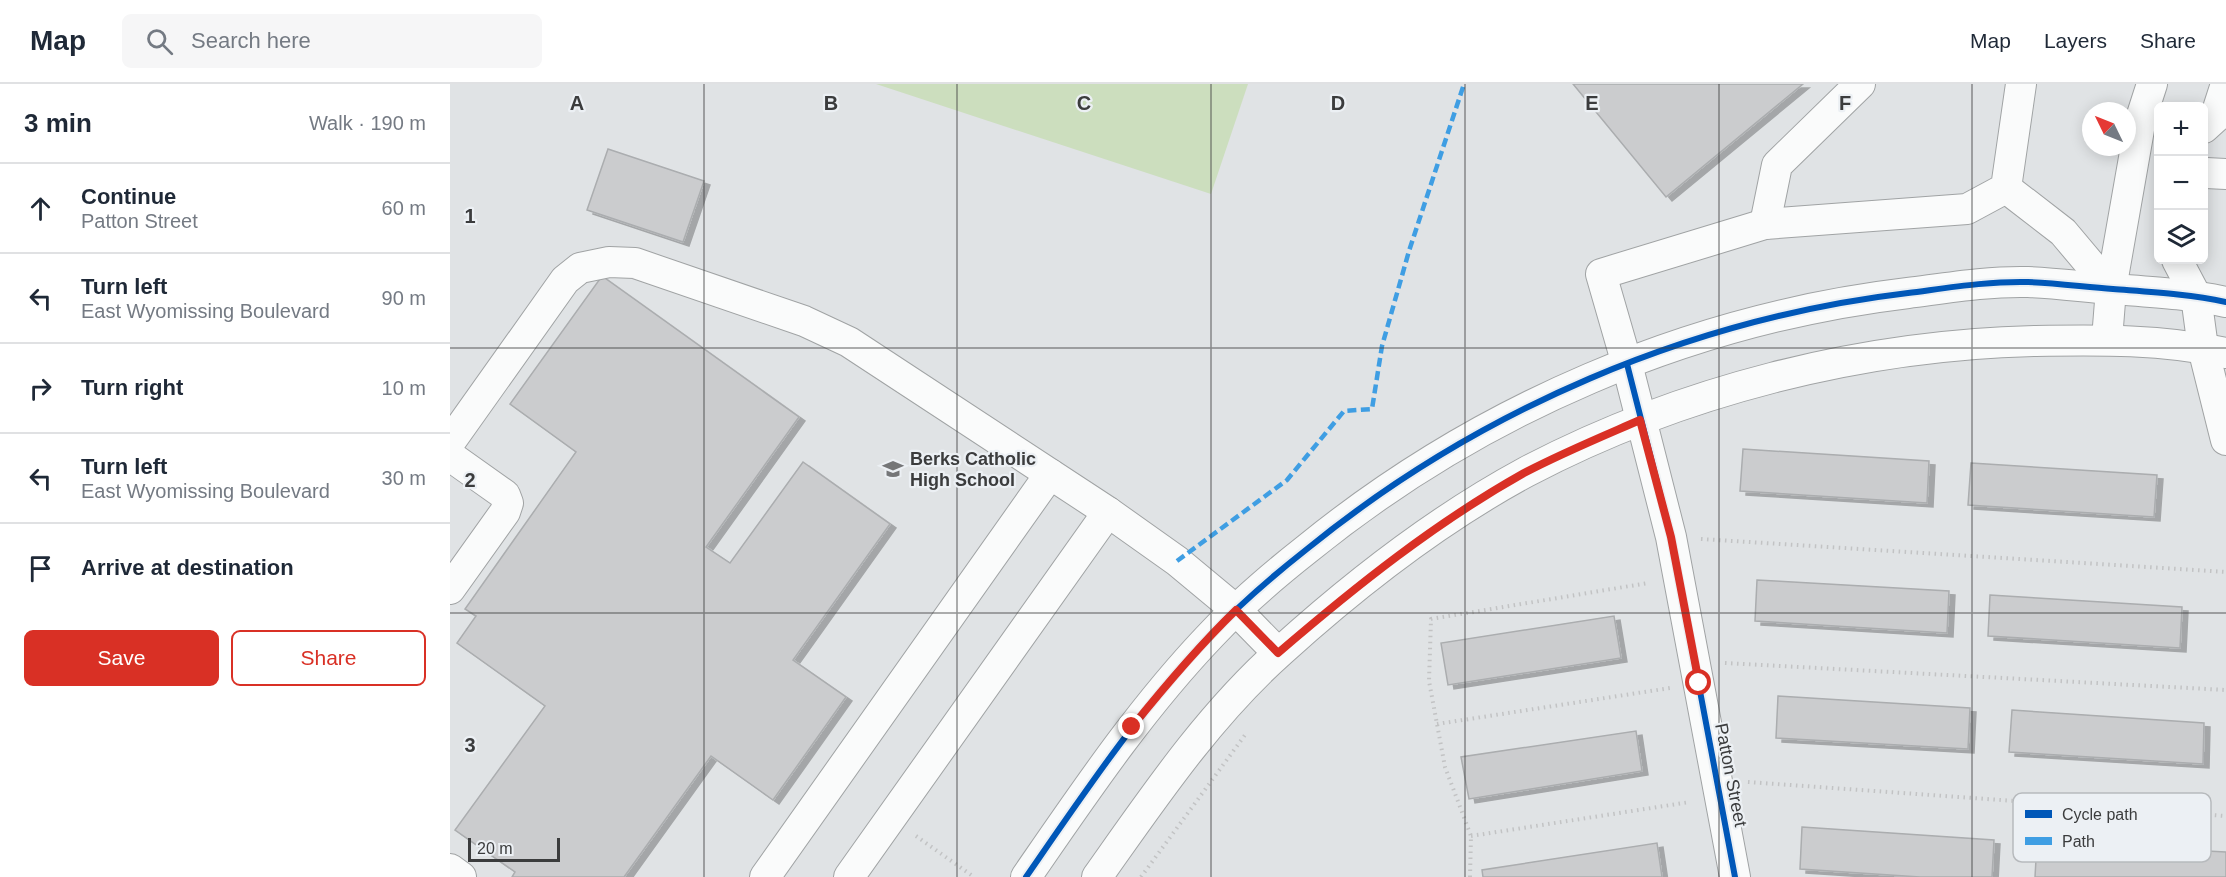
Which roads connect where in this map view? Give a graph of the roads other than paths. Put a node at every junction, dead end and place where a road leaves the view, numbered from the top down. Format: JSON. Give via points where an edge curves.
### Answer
{"nodes":[{"id":1,"x":1860,"y":84,"type":"edge"},
{"id":2,"x":2021,"y":84,"type":"edge"},
{"id":3,"x":2152,"y":84,"type":"edge"},
{"id":4,"x":2226,"y":84,"type":"edge"},
{"id":5,"x":2150,"y":120,"type":"edge"},
{"id":6,"x":2208,"y":124,"type":"edge"},
{"id":7,"x":2006,"y":188,"type":"junction"},
{"id":8,"x":1765,"y":224,"type":"junction"},
{"id":9,"x":2179,"y":264,"type":"edge"},
{"id":10,"x":2111,"y":289,"type":"junction"},
{"id":11,"x":2196,"y":296,"type":"junction"},
{"id":12,"x":2226,"y":302,"type":"edge"},
{"id":13,"x":2107,"y":339,"type":"junction"},
{"id":14,"x":2214,"y":350,"type":"edge"},
{"id":15,"x":1627,"y":364,"type":"junction"},
{"id":16,"x":1640,"y":420,"type":"junction"},
{"id":17,"x":2226,"y":440,"type":"edge"},
{"id":18,"x":450,"y":442,"type":"edge"},
{"id":19,"x":450,"y":456,"type":"edge"},
{"id":20,"x":1050,"y":474,"type":"junction"},
{"id":21,"x":1108,"y":512,"type":"junction"},
{"id":22,"x":450,"y":589,"type":"edge"},
{"id":23,"x":1236,"y":610,"type":"junction"},
{"id":24,"x":1278,"y":653,"type":"junction"},
{"id":25,"x":450,"y":869,"type":"edge"},
{"id":26,"x":461,"y":877,"type":"edge"},
{"id":27,"x":765,"y":877,"type":"edge"},
{"id":28,"x":849,"y":877,"type":"edge"},
{"id":29,"x":1026,"y":877,"type":"edge"},
{"id":30,"x":1097,"y":877,"type":"edge"},
{"id":31,"x":1736,"y":877,"type":"edge"}],
"edges":[{"from":1,"to":8,"type":"street","via":[[1777,165]]},
{"from":2,"to":7,"type":"street"},
{"from":3,"to":5,"type":"street"},
{"from":4,"to":6,"type":"street","via":[[2215,118]]},
{"from":5,"to":10,"type":"street"},
{"from":7,"to":8,"type":"street","via":[[1967,209]]},
{"from":7,"to":10,"type":"street","via":[[2063,232]]},
{"from":8,"to":15,"type":"street","name":"Patton Street","via":[[1601,274]]},
{"from":9,"to":11,"type":"street"},
{"from":10,"to":11,"type":"street"},
{"from":10,"to":13,"type":"street"},
{"from":10,"to":15,"type":"street","via":[[2025,282],[1871,297],[1782,314]]},
{"from":11,"to":12,"type":"street"},
{"from":11,"to":14,"type":"street"},
{"from":13,"to":14,"type":"street"},
{"from":13,"to":16,"type":"street","via":[[1976,342],[1874,355],[1786,374]]},
{"from":14,"to":17,"type":"street"},
{"from":15,"to":16,"type":"street","name":"Patton Street"},
{"from":15,"to":23,"type":"street","via":[[1521,409],[1437,456],[1344,519]]},
{"from":16,"to":24,"type":"street","via":[[1526,473],[1464,509],[1364,581]]},
{"from":16,"to":31,"type":"street","name":"Patton Street","via":[[1671,537]]},
{"from":18,"to":20,"type":"street","via":[[565,280],[580,268],[609,262],[635,263],[804,321],[849,342]]},
{"from":19,"to":22,"type":"street","via":[[505,495],[508,503],[505,513]]},
{"from":20,"to":21,"type":"street"},
{"from":20,"to":27,"type":"street"},
{"from":21,"to":23,"type":"street","via":[[1177,561]]},
{"from":21,"to":28,"type":"street"},
{"from":23,"to":24,"type":"street"},
{"from":23,"to":29,"type":"street","via":[[1132,727]]},
{"from":24,"to":30,"type":"street","via":[[1185,756]]},
{"from":25,"to":26,"type":"street"}]}
